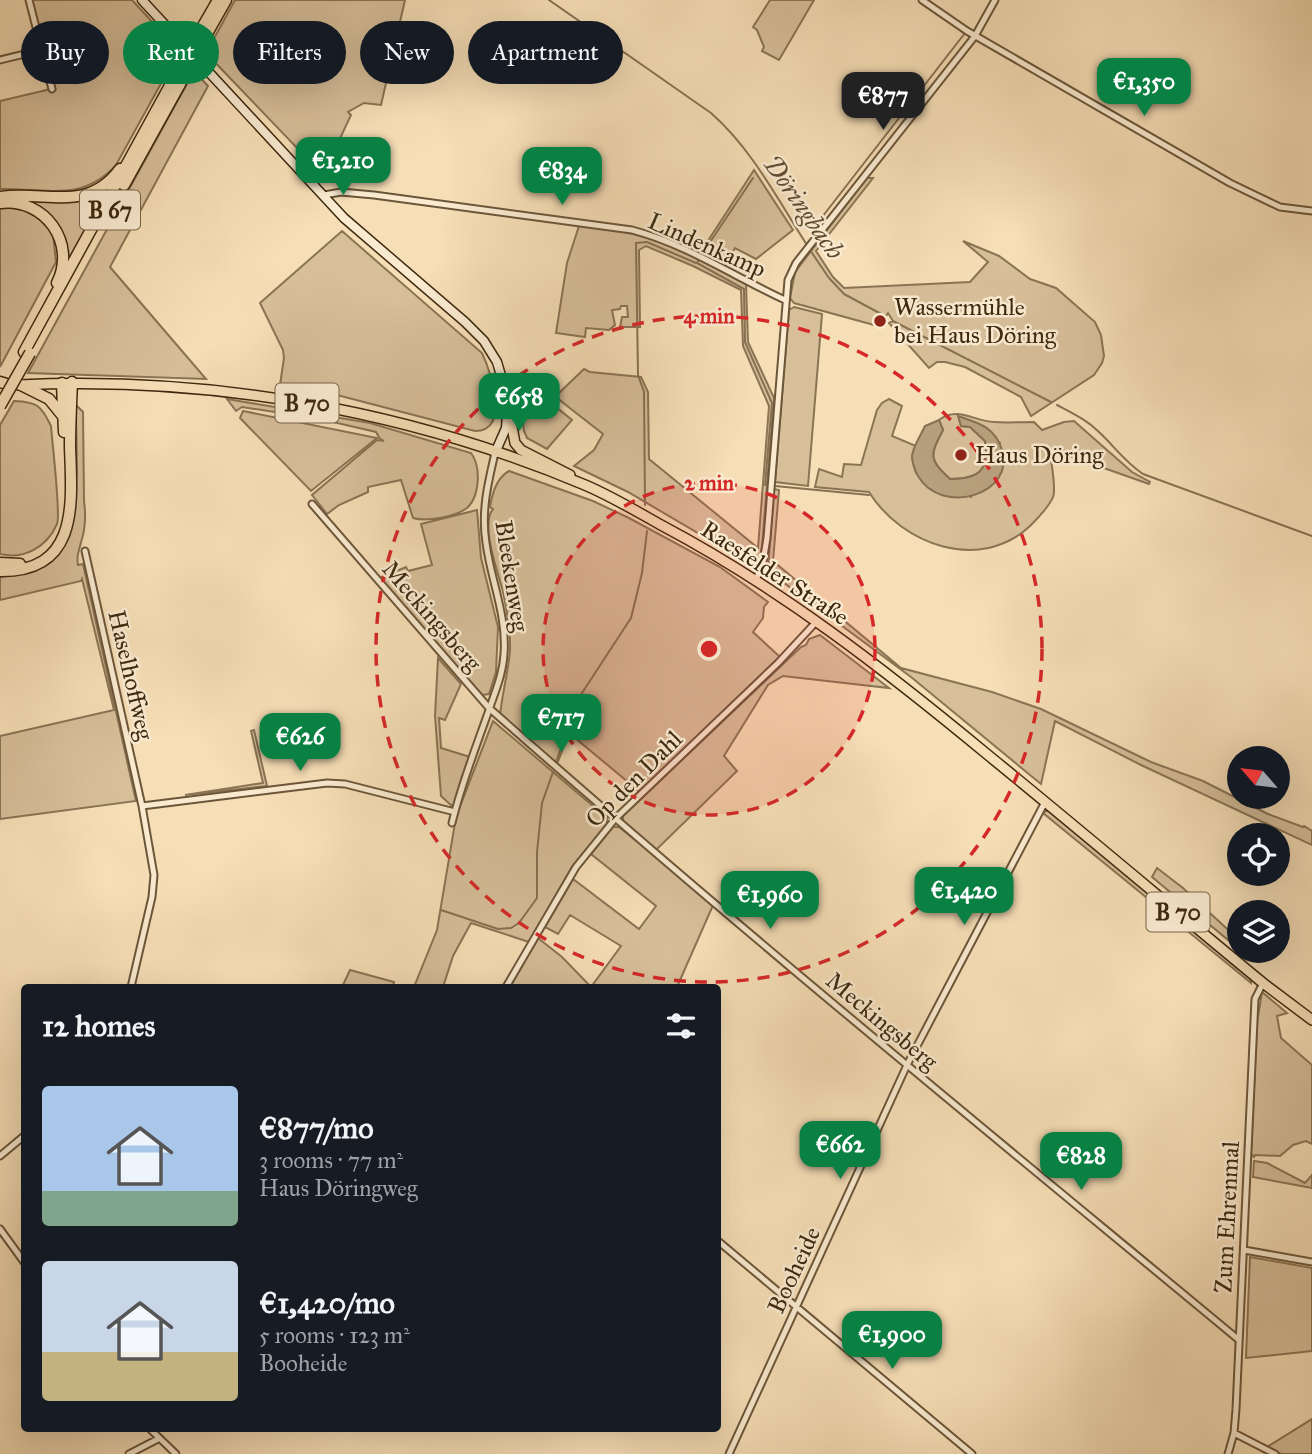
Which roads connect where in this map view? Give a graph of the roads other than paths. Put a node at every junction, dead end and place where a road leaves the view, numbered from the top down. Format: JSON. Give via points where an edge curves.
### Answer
{"nodes":[{"id":1,"x":29,"y":0,"type":"edge"},
{"id":2,"x":142,"y":0,"type":"edge"},
{"id":3,"x":218,"y":0,"type":"edge"},
{"id":4,"x":226,"y":0,"type":"edge"},
{"id":5,"x":922,"y":0,"type":"edge"},
{"id":6,"x":995,"y":0,"type":"edge"},
{"id":7,"x":34,"y":21,"type":"edge"},
{"id":8,"x":209,"y":21,"type":"edge"},
{"id":9,"x":211,"y":21,"type":"edge"},
{"id":10,"x":975,"y":36,"type":"junction"},
{"id":11,"x":21,"y":55,"type":"edge"},
{"id":12,"x":0,"y":60,"type":"edge"},
{"id":13,"x":51,"y":84,"type":"edge"},
{"id":14,"x":175,"y":84,"type":"edge"},
{"id":15,"x":175,"y":84,"type":"edge"},
{"id":16,"x":52,"y":89,"type":"dead end"},
{"id":17,"x":142,"y":136,"type":"junction"},
{"id":18,"x":321,"y":196,"type":"junction"},
{"id":19,"x":0,"y":197,"type":"edge"},
{"id":20,"x":0,"y":203,"type":"edge"},
{"id":21,"x":1312,"y":211,"type":"edge"},
{"id":22,"x":785,"y":300,"type":"junction"},
{"id":23,"x":38,"y":326,"type":"junction"},
{"id":24,"x":27,"y":352,"type":"junction"},
{"id":25,"x":67,"y":382,"type":"junction"},
{"id":26,"x":21,"y":384,"type":"junction"},
{"id":27,"x":3,"y":385,"type":"edge"},
{"id":28,"x":0,"y":394,"type":"edge"},
{"id":29,"x":508,"y":405,"type":"junction"},
{"id":30,"x":0,"y":407,"type":"edge"},
{"id":31,"x":64,"y":417,"type":"junction"},
{"id":32,"x":495,"y":453,"type":"junction"},
{"id":33,"x":586,"y":486,"type":"junction"},
{"id":34,"x":312,"y":504,"type":"dead end"},
{"id":35,"x":85,"y":551,"type":"dead end"},
{"id":36,"x":0,"y":563,"type":"edge"},
{"id":37,"x":0,"y":571,"type":"edge"},
{"id":38,"x":756,"y":580,"type":"junction"},
{"id":39,"x":817,"y":621,"type":"junction"},
{"id":40,"x":489,"y":708,"type":"junction"},
{"id":41,"x":1045,"y":802,"type":"junction"},
{"id":42,"x":142,"y":806,"type":"junction"},
{"id":43,"x":454,"y":812,"type":"junction"},
{"id":44,"x":615,"y":819,"type":"junction"},
{"id":45,"x":452,"y":823,"type":"dead end"},
{"id":46,"x":1263,"y":983,"type":"junction"},
{"id":47,"x":132,"y":984,"type":"edge"},
{"id":48,"x":508,"y":984,"type":"edge"},
{"id":49,"x":1312,"y":1020,"type":"edge"},
{"id":50,"x":907,"y":1065,"type":"junction"},
{"id":51,"x":21,"y":1138,"type":"edge"},
{"id":52,"x":0,"y":1156,"type":"edge"},
{"id":53,"x":0,"y":1229,"type":"edge"},
{"id":54,"x":721,"y":1244,"type":"edge"},
{"id":55,"x":1244,"y":1250,"type":"junction"},
{"id":56,"x":21,"y":1258,"type":"edge"},
{"id":57,"x":1312,"y":1262,"type":"edge"},
{"id":58,"x":796,"y":1307,"type":"junction"},
{"id":59,"x":1239,"y":1340,"type":"junction"},
{"id":60,"x":152,"y":1432,"type":"edge"},
{"id":61,"x":1234,"y":1433,"type":"junction"},
{"id":62,"x":158,"y":1439,"type":"junction"},
{"id":63,"x":129,"y":1454,"type":"edge"},
{"id":64,"x":176,"y":1454,"type":"edge"},
{"id":65,"x":729,"y":1454,"type":"edge"},
{"id":66,"x":972,"y":1454,"type":"edge"},
{"id":67,"x":1228,"y":1454,"type":"edge"},
{"id":68,"x":1275,"y":1454,"type":"edge"}],
"edges":[{"from":1,"to":7,"type":"street"},
{"from":2,"to":18,"type":"main road"},
{"from":3,"to":8,"type":"highway","number":"B 67"},
{"from":4,"to":9,"type":"highway","number":"B 67"},
{"from":5,"to":10,"type":"street"},
{"from":6,"to":10,"type":"street"},
{"from":10,"to":21,"type":"street","via":[[1264,201]]},
{"from":10,"to":22,"type":"street","via":[[796,263]]},
{"from":11,"to":12,"type":"street"},
{"from":13,"to":16,"type":"street"},
{"from":14,"to":17,"type":"highway","number":"B 67"},
{"from":15,"to":24,"type":"highway","number":"B 67"},
{"from":17,"to":19,"type":"highway","via":[[115,176],[97,191],[66,198]]},
{"from":17,"to":23,"type":"highway","number":"B 67"},
{"from":18,"to":22,"type":"street","name":"Lindenkamp","via":[[341,192],[374,195],[632,230]]},
{"from":18,"to":29,"type":"main road","via":[[484,341],[501,372]]},
{"from":20,"to":23,"type":"highway","via":[[36,209],[62,242],[60,277]]},
{"from":22,"to":38,"type":"street","via":[[767,538]]},
{"from":23,"to":24,"type":"highway","number":"B 67"},
{"from":24,"to":28,"type":"highway","number":"B 67"},
{"from":24,"to":30,"type":"highway","number":"B 67","bridge":true},
{"from":25,"to":26,"type":"main road","number":"B 70"},
{"from":25,"to":31,"type":"highway"},
{"from":25,"to":32,"type":"main road","number":"B 70","via":[[210,389],[286,399],[403,425]]},
{"from":25,"to":37,"type":"highway","via":[[72,497],[67,529],[58,547],[41,563]]},
{"from":26,"to":27,"type":"main road","number":"B 70"},
{"from":26,"to":31,"type":"highway","via":[[49,399]]},
{"from":29,"to":32,"type":"main road","via":[[506,428]]},
{"from":29,"to":33,"type":"main road","via":[[515,443],[521,450]]},
{"from":31,"to":36,"type":"highway","via":[[67,499],[61,532],[38,558]]},
{"from":32,"to":33,"type":"main road","name":"Raesfelder Straße","number":"B 70"},
{"from":32,"to":40,"type":"street","name":"Bleekenweg","via":[[484,522],[505,646],[502,673]]},
{"from":33,"to":38,"type":"main road","name":"Raesfelder Straße","number":"B 70"},
{"from":34,"to":40,"type":"street","name":"Meckingsberg"},
{"from":35,"to":42,"type":"street","name":"Haselhoffweg"},
{"from":38,"to":39,"type":"main road","name":"Raesfelder Straße","number":"B 70"},
{"from":39,"to":41,"type":"main road","name":"Raesfelder Straße","number":"B 70"},
{"from":39,"to":44,"type":"street","name":"Op den Dahl"},
{"from":40,"to":43,"type":"street","name":"Bleekenweg"},
{"from":40,"to":44,"type":"street","name":"Meckingsberg"},
{"from":41,"to":46,"type":"main road","name":"Raesfelder Straße","number":"B 70"},
{"from":41,"to":50,"type":"street","name":"Booheide"},
{"from":42,"to":43,"type":"street","via":[[327,783]]},
{"from":42,"to":47,"type":"street","name":"Haselhoffweg","via":[[154,886]]},
{"from":43,"to":45,"type":"street","name":"Bleekenweg"},
{"from":44,"to":48,"type":"street","name":"Op den Dahl","via":[[576,867]]},
{"from":44,"to":50,"type":"street","name":"Meckingsberg"},
{"from":46,"to":49,"type":"main road","name":"Raesfelder Straße","number":"B 70"},
{"from":46,"to":55,"type":"street","name":"Zum Ehrenmal","via":[[1255,999]]},
{"from":50,"to":58,"type":"street","name":"Booheide"},
{"from":50,"to":59,"type":"street","name":"Meckingsberg"},
{"from":51,"to":52,"type":"street"},
{"from":53,"to":56,"type":"street"},
{"from":54,"to":58,"type":"street"},
{"from":55,"to":57,"type":"street"},
{"from":55,"to":59,"type":"street","name":"Zum Ehrenmal"},
{"from":58,"to":65,"type":"street","name":"Booheide"},
{"from":58,"to":66,"type":"street"},
{"from":59,"to":61,"type":"street","name":"Zum Ehrenmal"},
{"from":60,"to":62,"type":"street"},
{"from":61,"to":67,"type":"street","name":"Zum Ehrenmal"},
{"from":61,"to":68,"type":"street"},
{"from":62,"to":63,"type":"street"},
{"from":62,"to":64,"type":"street"}]}
